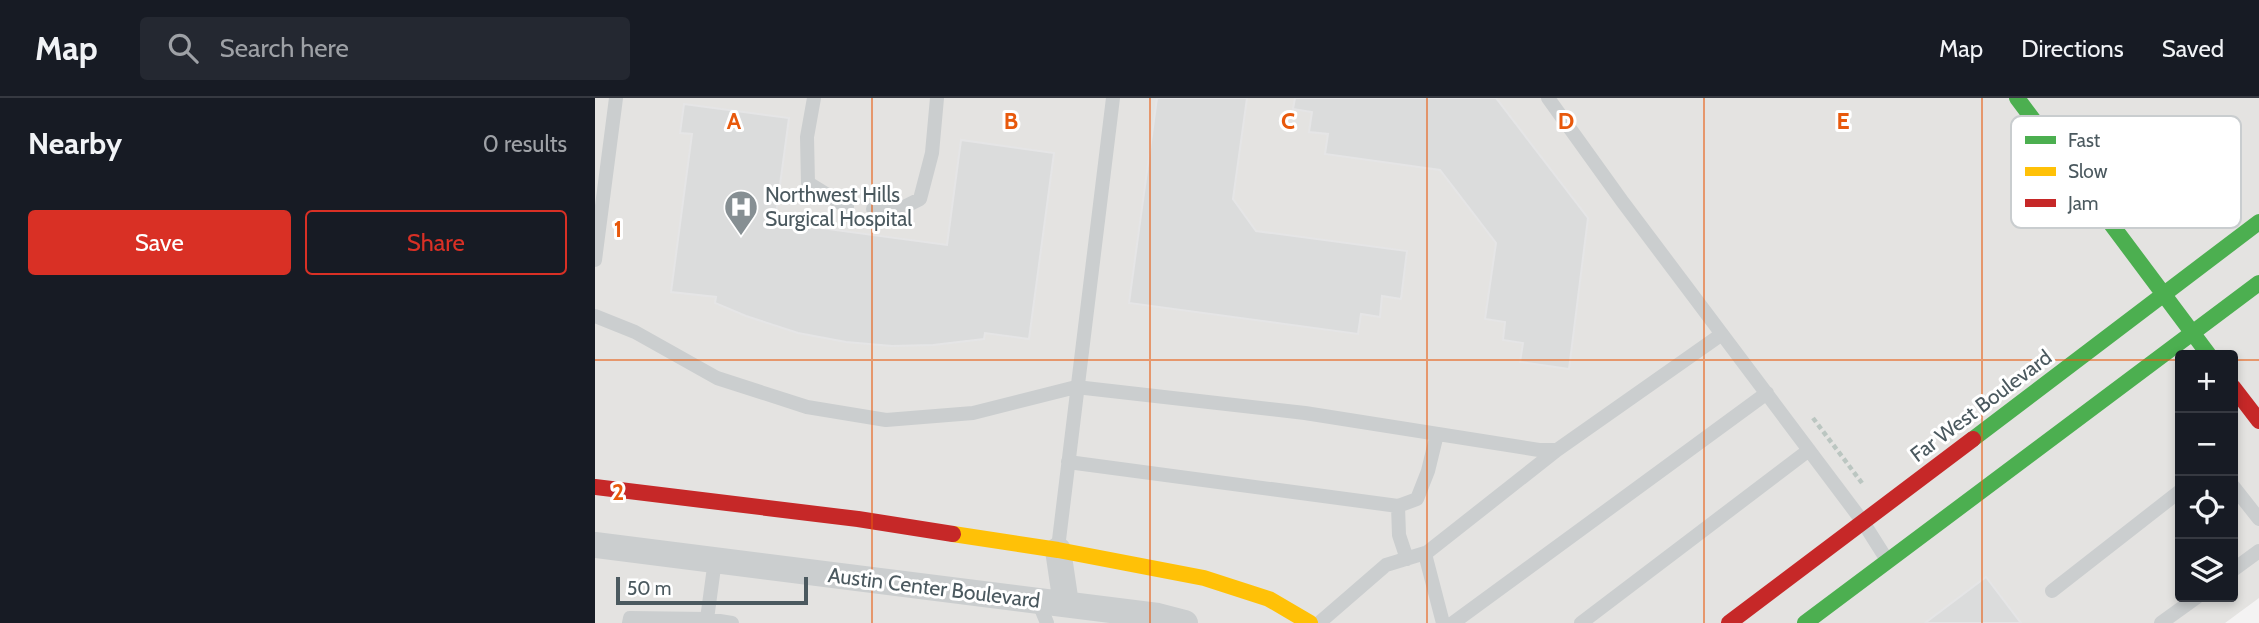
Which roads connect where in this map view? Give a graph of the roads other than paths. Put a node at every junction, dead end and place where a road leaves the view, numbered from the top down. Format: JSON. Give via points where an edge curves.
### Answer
{"nodes":[{"id":1,"x":616,"y":98,"type":"edge"},
{"id":2,"x":814,"y":98,"type":"edge"},
{"id":3,"x":937,"y":98,"type":"edge"},
{"id":4,"x":1113,"y":98,"type":"edge"},
{"id":5,"x":1548,"y":98,"type":"edge"},
{"id":6,"x":2017,"y":98,"type":"edge"},
{"id":7,"x":2031,"y":116,"type":"edge"},
{"id":8,"x":848,"y":207,"type":"dead end"},
{"id":9,"x":873,"y":209,"type":"dead end"},
{"id":10,"x":2259,"y":222,"type":"edge"},
{"id":11,"x":2115,"y":228,"type":"edge"},
{"id":12,"x":595,"y":260,"type":"edge"},
{"id":13,"x":2259,"y":283,"type":"edge"},
{"id":14,"x":2164,"y":293,"type":"junction"},
{"id":15,"x":595,"y":316,"type":"edge"},
{"id":16,"x":2191,"y":332,"type":"junction"},
{"id":17,"x":1722,"y":334,"type":"junction"},
{"id":18,"x":2205,"y":350,"type":"edge"},
{"id":19,"x":1076,"y":387,"type":"junction"},
{"id":20,"x":1766,"y":393,"type":"junction"},
{"id":21,"x":2238,"y":394,"type":"edge"},
{"id":22,"x":2259,"y":421,"type":"edge"},
{"id":23,"x":1437,"y":434,"type":"junction"},
{"id":24,"x":1557,"y":450,"type":"junction"},
{"id":25,"x":1809,"y":450,"type":"junction"},
{"id":26,"x":1068,"y":461,"type":"junction"},
{"id":27,"x":595,"y":487,"type":"edge"},
{"id":28,"x":2238,"y":492,"type":"edge"},
{"id":29,"x":2175,"y":495,"type":"edge"},
{"id":30,"x":1398,"y":506,"type":"junction"},
{"id":31,"x":2259,"y":519,"type":"edge"},
{"id":32,"x":1863,"y":522,"type":"junction"},
{"id":33,"x":595,"y":545,"type":"edge"},
{"id":34,"x":1058,"y":550,"type":"junction"},
{"id":35,"x":2259,"y":551,"type":"edge"},
{"id":36,"x":1425,"y":553,"type":"junction"},
{"id":37,"x":1408,"y":559,"type":"junction"},
{"id":38,"x":715,"y":561,"type":"junction"},
{"id":39,"x":1887,"y":561,"type":"junction"},
{"id":40,"x":2238,"y":566,"type":"edge"},
{"id":41,"x":2052,"y":591,"type":"dead end"},
{"id":42,"x":2190,"y":602,"type":"edge"},
{"id":43,"x":1075,"y":611,"type":"edge"},
{"id":44,"x":1042,"y":612,"type":"edge"},
{"id":45,"x":707,"y":619,"type":"junction"},
{"id":46,"x":629,"y":623,"type":"edge"},
{"id":47,"x":732,"y":623,"type":"edge"},
{"id":48,"x":1185,"y":623,"type":"edge"},
{"id":49,"x":1310,"y":623,"type":"edge"},
{"id":50,"x":1319,"y":623,"type":"edge"},
{"id":51,"x":1443,"y":623,"type":"edge"},
{"id":52,"x":1453,"y":623,"type":"edge"},
{"id":53,"x":1580,"y":623,"type":"edge"},
{"id":54,"x":1729,"y":623,"type":"edge"},
{"id":55,"x":1805,"y":623,"type":"edge"},
{"id":56,"x":2161,"y":623,"type":"edge"}],
"edges":[{"from":1,"to":12,"type":"lane"},
{"from":2,"to":8,"type":"lane","via":[[807,136],[808,183]]},
{"from":3,"to":9,"type":"lane","via":[[932,153],[921,199],[900,209]]},
{"from":4,"to":19,"type":"lane"},
{"from":5,"to":17,"type":"lane"},
{"from":6,"to":7,"type":"street"},
{"from":10,"to":14,"type":"street","name":"Far West Boulevard"},
{"from":11,"to":14,"type":"street"},
{"from":13,"to":16,"type":"street"},
{"from":14,"to":16,"type":"street"},
{"from":14,"to":32,"type":"street","name":"Far West Boulevard"},
{"from":15,"to":19,"type":"lane","via":[[635,332],[717,378],[807,407],[886,420],[973,413]]},
{"from":16,"to":18,"type":"street"},
{"from":16,"to":39,"type":"street"},
{"from":17,"to":20,"type":"lane"},
{"from":17,"to":24,"type":"lane"},
{"from":19,"to":23,"type":"lane","via":[[1305,413]]},
{"from":19,"to":26,"type":"lane"},
{"from":20,"to":25,"type":"lane"},
{"from":20,"to":52,"type":"lane"},
{"from":21,"to":22,"type":"street"},
{"from":23,"to":24,"type":"lane"},
{"from":23,"to":30,"type":"lane","via":[[1417,499]]},
{"from":24,"to":36,"type":"lane"},
{"from":25,"to":32,"type":"lane"},
{"from":25,"to":53,"type":"lane"},
{"from":26,"to":30,"type":"lane"},
{"from":26,"to":34,"type":"lane"},
{"from":27,"to":34,"type":"street","via":[[858,519]]},
{"from":28,"to":31,"type":"lane"},
{"from":29,"to":41,"type":"lane"},
{"from":30,"to":37,"type":"lane","via":[[1399,535]]},
{"from":32,"to":39,"type":"lane"},
{"from":32,"to":54,"type":"street","name":"Far West Boulevard"},
{"from":33,"to":38,"type":"street","name":"Austin Center Boulevard"},
{"from":34,"to":43,"type":"street","name":"Austin Center Boulevard"},
{"from":34,"to":49,"type":"street","via":[[1204,578],[1269,599]]},
{"from":35,"to":40,"type":"lane"},
{"from":36,"to":37,"type":"lane"},
{"from":36,"to":51,"type":"lane"},
{"from":37,"to":50,"type":"lane","via":[[1387,565]]},
{"from":38,"to":44,"type":"street","name":"Austin Center Boulevard"},
{"from":38,"to":45,"type":"lane"},
{"from":39,"to":55,"type":"street"},
{"from":42,"to":56,"type":"lane"},
{"from":43,"to":44,"type":"street","name":"Austin Center Boulevard"},
{"from":43,"to":48,"type":"street","name":"Austin Center Boulevard","via":[[1158,616]]},
{"from":45,"to":46,"type":"lane","via":[[630,618]]},
{"from":45,"to":47,"type":"lane"}]}
